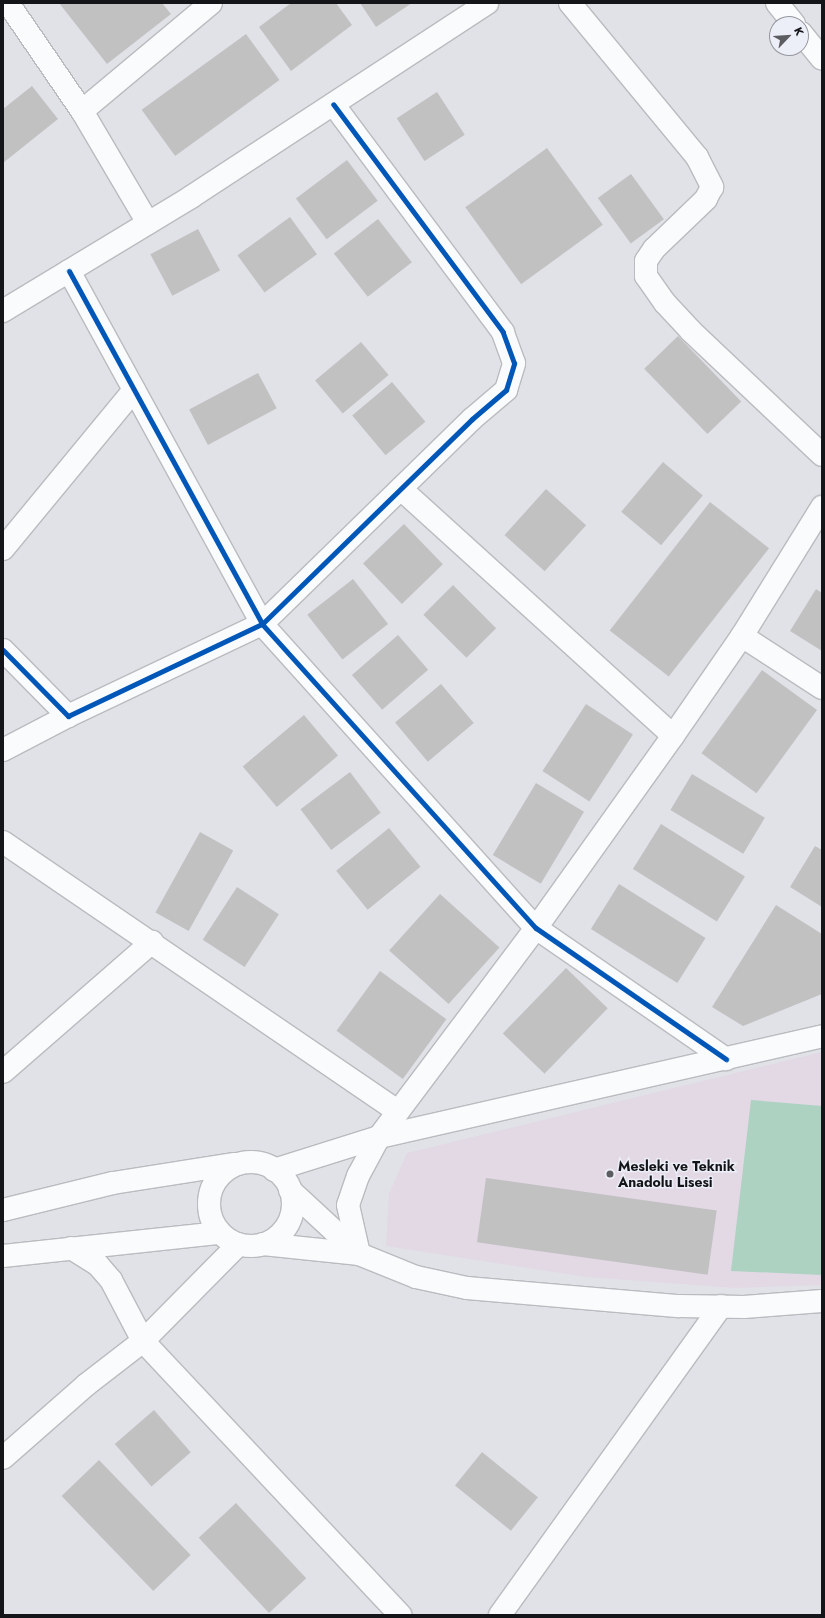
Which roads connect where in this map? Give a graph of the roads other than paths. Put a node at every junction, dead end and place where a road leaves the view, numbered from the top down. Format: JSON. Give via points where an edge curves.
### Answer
{"nodes":[{"id":1,"x":8,"y":3,"type":"edge"},
{"id":2,"x":211,"y":3,"type":"edge"},
{"id":3,"x":487,"y":3,"type":"edge"},
{"id":4,"x":570,"y":3,"type":"edge"},
{"id":5,"x":777,"y":3,"type":"edge"},
{"id":6,"x":788,"y":16,"type":"edge"},
{"id":7,"x":809,"y":43,"type":"edge"},
{"id":8,"x":822,"y":59,"type":"edge"},
{"id":9,"x":333,"y":104,"type":"junction"},
{"id":10,"x":82,"y":111,"type":"junction"},
{"id":11,"x":148,"y":223,"type":"junction"},
{"id":12,"x":69,"y":271,"type":"junction"},
{"id":13,"x":3,"y":311,"type":"edge"},
{"id":14,"x":134,"y":390,"type":"junction"},
{"id":15,"x":822,"y":455,"type":"edge"},
{"id":16,"x":401,"y":489,"type":"junction"},
{"id":17,"x":822,"y":507,"type":"edge"},
{"id":18,"x":3,"y":549,"type":"edge"},
{"id":19,"x":262,"y":624,"type":"junction"},
{"id":20,"x":742,"y":636,"type":"junction"},
{"id":21,"x":3,"y":650,"type":"edge"},
{"id":22,"x":822,"y":688,"type":"edge"},
{"id":23,"x":68,"y":716,"type":"junction"},
{"id":24,"x":673,"y":736,"type":"junction"},
{"id":25,"x":3,"y":750,"type":"edge"},
{"id":26,"x":3,"y":842,"type":"edge"},
{"id":27,"x":536,"y":928,"type":"junction"},
{"id":28,"x":152,"y":942,"type":"junction"},
{"id":29,"x":822,"y":1036,"type":"edge"},
{"id":30,"x":726,"y":1059,"type":"junction"},
{"id":31,"x":3,"y":1072,"type":"edge"},
{"id":32,"x":398,"y":1111,"type":"junction"},
{"id":33,"x":379,"y":1137,"type":"junction"},
{"id":34,"x":238,"y":1163,"type":"junction"},
{"id":35,"x":274,"y":1170,"type":"junction"},
{"id":36,"x":290,"y":1190,"type":"junction"},
{"id":37,"x":3,"y":1210,"type":"edge"},
{"id":38,"x":220,"y":1233,"type":"junction"},
{"id":39,"x":239,"y":1244,"type":"junction"},
{"id":40,"x":263,"y":1244,"type":"junction"},
{"id":41,"x":71,"y":1248,"type":"junction"},
{"id":42,"x":359,"y":1254,"type":"junction"},
{"id":43,"x":3,"y":1256,"type":"edge"},
{"id":44,"x":822,"y":1301,"type":"edge"},
{"id":45,"x":721,"y":1306,"type":"junction"},
{"id":46,"x":143,"y":1341,"type":"junction"},
{"id":47,"x":3,"y":1458,"type":"edge"},
{"id":48,"x":400,"y":1615,"type":"edge"},
{"id":49,"x":500,"y":1615,"type":"edge"}],
"edges":[{"from":1,"to":10,"type":"street"},
{"from":2,"to":10,"type":"street"},
{"from":3,"to":9,"type":"street"},
{"from":4,"to":15,"type":"street","via":[[697,157],[712,187],[706,199],[654,249],[646,261],[646,276],[665,303],[692,331]]},
{"from":5,"to":6,"type":"street"},
{"from":7,"to":8,"type":"street"},
{"from":9,"to":11,"type":"street"},
{"from":9,"to":16,"type":"street","via":[[503,332],[514,363],[506,390],[472,419]]},
{"from":10,"to":11,"type":"street"},
{"from":11,"to":12,"type":"street"},
{"from":12,"to":13,"type":"street"},
{"from":12,"to":14,"type":"street"},
{"from":14,"to":18,"type":"street"},
{"from":14,"to":19,"type":"street"},
{"from":16,"to":19,"type":"street"},
{"from":16,"to":24,"type":"street"},
{"from":17,"to":20,"type":"street"},
{"from":19,"to":23,"type":"street"},
{"from":19,"to":27,"type":"street"},
{"from":20,"to":22,"type":"street"},
{"from":20,"to":24,"type":"street"},
{"from":21,"to":23,"type":"street"},
{"from":23,"to":25,"type":"street"},
{"from":24,"to":27,"type":"street"},
{"from":26,"to":28,"type":"street"},
{"from":27,"to":30,"type":"street"},
{"from":27,"to":32,"type":"street"},
{"from":28,"to":31,"type":"street"},
{"from":28,"to":32,"type":"street"},
{"from":29,"to":30,"type":"street"},
{"from":30,"to":33,"type":"street"},
{"from":32,"to":33,"type":"street"},
{"from":33,"to":35,"type":"street"},
{"from":33,"to":42,"type":"street","via":[[358,1176],[348,1204]]},
{"from":34,"to":35,"type":"street","via":[[260,1162]]},
{"from":34,"to":37,"type":"street","via":[[113,1183]]},
{"from":34,"to":38,"type":"street","via":[[216,1179],[209,1197],[212,1221]]},
{"from":35,"to":36,"type":"street","via":[[281,1174]]},
{"from":36,"to":40,"type":"street","via":[[293,1205],[289,1221],[280,1234]]},
{"from":36,"to":42,"type":"street"},
{"from":38,"to":39,"type":"street"},
{"from":38,"to":41,"type":"street"},
{"from":39,"to":40,"type":"street"},
{"from":39,"to":46,"type":"street"},
{"from":40,"to":42,"type":"street"},
{"from":41,"to":43,"type":"street"},
{"from":41,"to":46,"type":"street","via":[[98,1265],[111,1280]]},
{"from":42,"to":45,"type":"street","via":[[416,1277],[467,1288],[679,1306]]},
{"from":44,"to":45,"type":"street","via":[[744,1307]]},
{"from":45,"to":49,"type":"street"},
{"from":46,"to":47,"type":"street","via":[[86,1385]]},
{"from":46,"to":48,"type":"street"}]}
